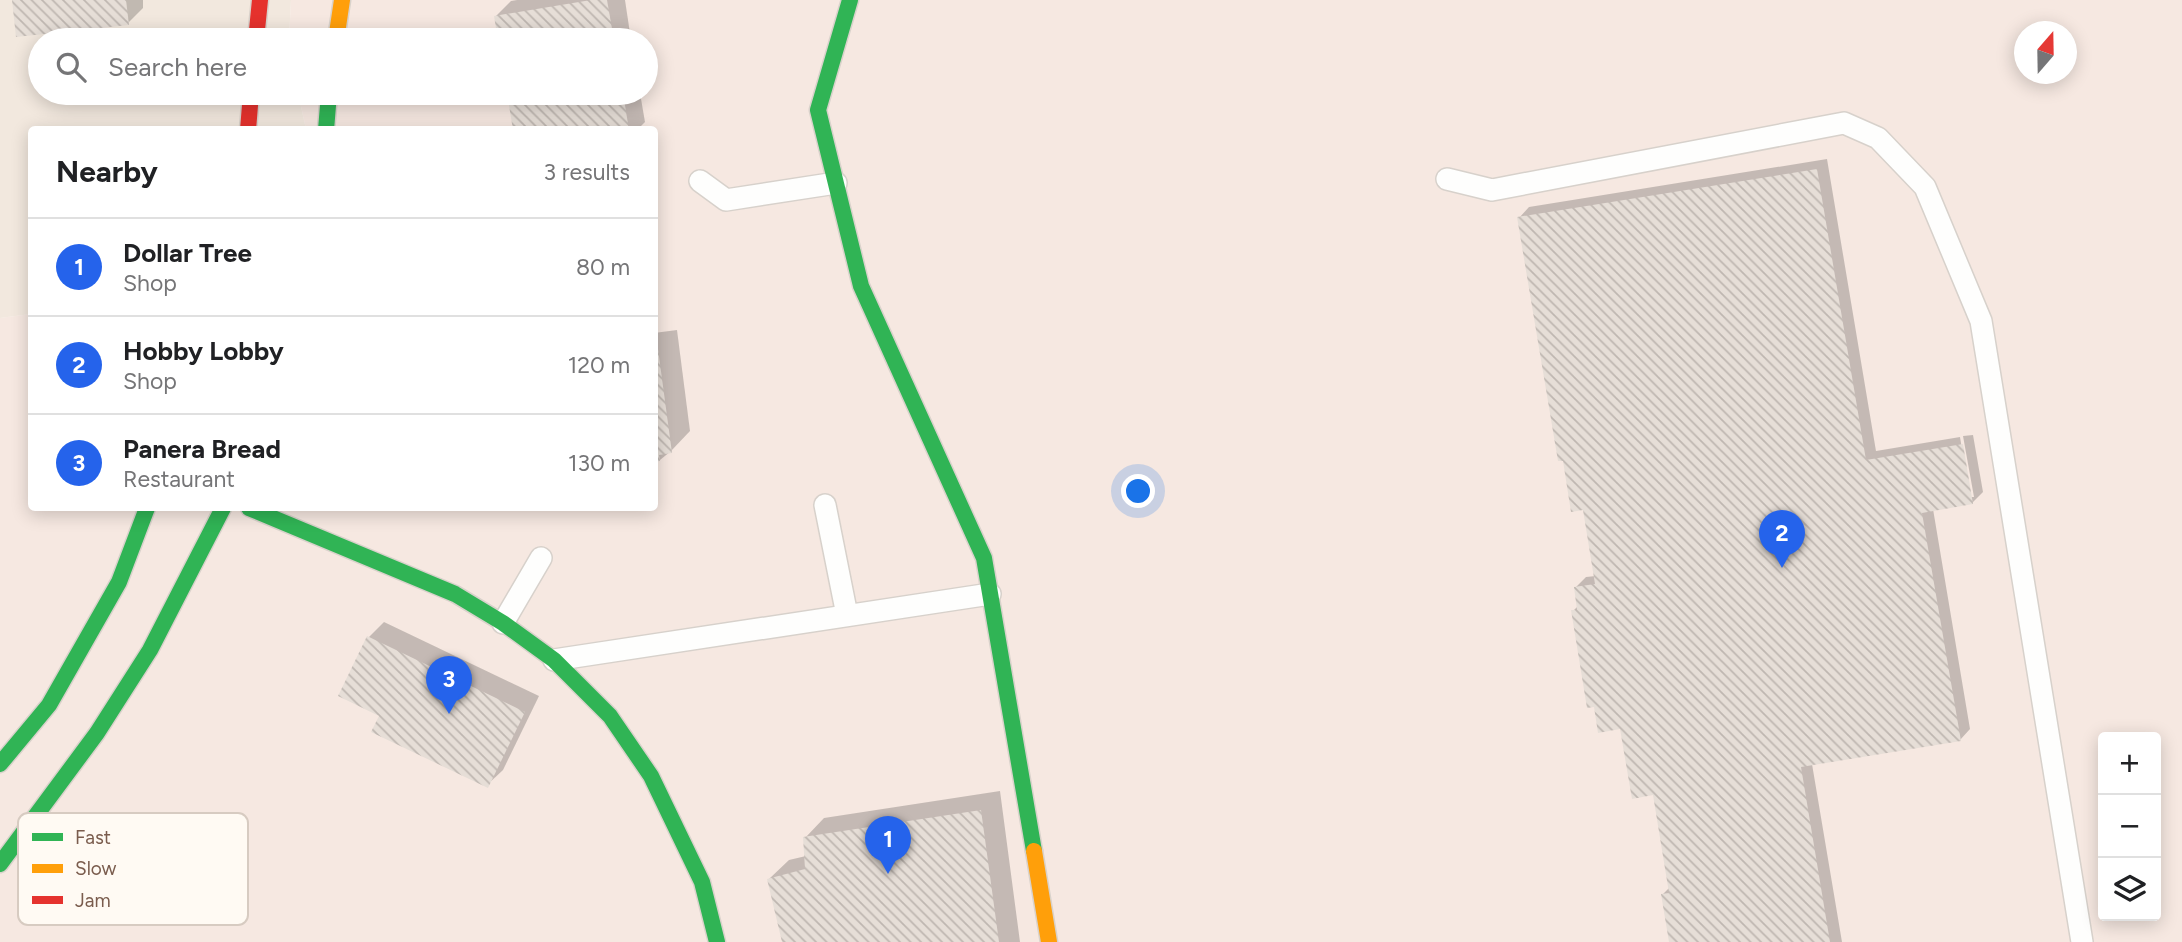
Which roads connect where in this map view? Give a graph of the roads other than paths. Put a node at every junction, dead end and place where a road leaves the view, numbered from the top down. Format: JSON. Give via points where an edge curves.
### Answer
{"nodes":[{"id":1,"x":260,"y":0,"type":"edge"},
{"id":2,"x":342,"y":0,"type":"edge"},
{"id":3,"x":850,"y":0,"type":"edge"},
{"id":4,"x":257,"y":28,"type":"edge"},
{"id":5,"x":338,"y":28,"type":"edge"},
{"id":6,"x":250,"y":105,"type":"edge"},
{"id":7,"x":328,"y":105,"type":"edge"},
{"id":8,"x":248,"y":126,"type":"edge"},
{"id":9,"x":326,"y":126,"type":"edge"},
{"id":10,"x":1447,"y":178,"type":"dead end"},
{"id":11,"x":699,"y":181,"type":"dead end"},
{"id":12,"x":836,"y":183,"type":"junction"},
{"id":13,"x":825,"y":505,"type":"dead end"},
{"id":14,"x":146,"y":511,"type":"edge"},
{"id":15,"x":221,"y":511,"type":"edge"},
{"id":16,"x":255,"y":511,"type":"edge"},
{"id":17,"x":541,"y":558,"type":"dead end"},
{"id":18,"x":990,"y":594,"type":"junction"},
{"id":19,"x":847,"y":615,"type":"junction"},
{"id":20,"x":502,"y":623,"type":"junction"},
{"id":21,"x":554,"y":660,"type":"junction"},
{"id":22,"x":0,"y":764,"type":"edge"},
{"id":23,"x":38,"y":813,"type":"edge"},
{"id":24,"x":18,"y":840,"type":"edge"},
{"id":25,"x":0,"y":864,"type":"edge"},
{"id":26,"x":717,"y":942,"type":"edge"},
{"id":27,"x":1049,"y":942,"type":"edge"},
{"id":28,"x":2082,"y":942,"type":"edge"}],
"edges":[{"from":1,"to":4,"type":"street"},
{"from":2,"to":5,"type":"street"},
{"from":3,"to":12,"type":"street","via":[[817,110]]},
{"from":6,"to":8,"type":"street"},
{"from":7,"to":9,"type":"street"},
{"from":10,"to":28,"type":"lane","via":[[1492,190],[1844,123],[1878,138],[1925,187],[1980,321]]},
{"from":11,"to":12,"type":"lane","via":[[726,200]]},
{"from":12,"to":18,"type":"street","via":[[861,286],[984,558]]},
{"from":13,"to":19,"type":"lane"},
{"from":14,"to":22,"type":"street","via":[[119,582],[49,705]]},
{"from":15,"to":23,"type":"street","via":[[150,650]]},
{"from":16,"to":20,"type":"street","via":[[455,594]]},
{"from":17,"to":20,"type":"lane"},
{"from":18,"to":19,"type":"lane"},
{"from":18,"to":27,"type":"street"},
{"from":19,"to":21,"type":"lane"},
{"from":20,"to":21,"type":"street"},
{"from":21,"to":26,"type":"street","via":[[610,716],[651,776],[702,882]]},
{"from":24,"to":25,"type":"street"}]}
